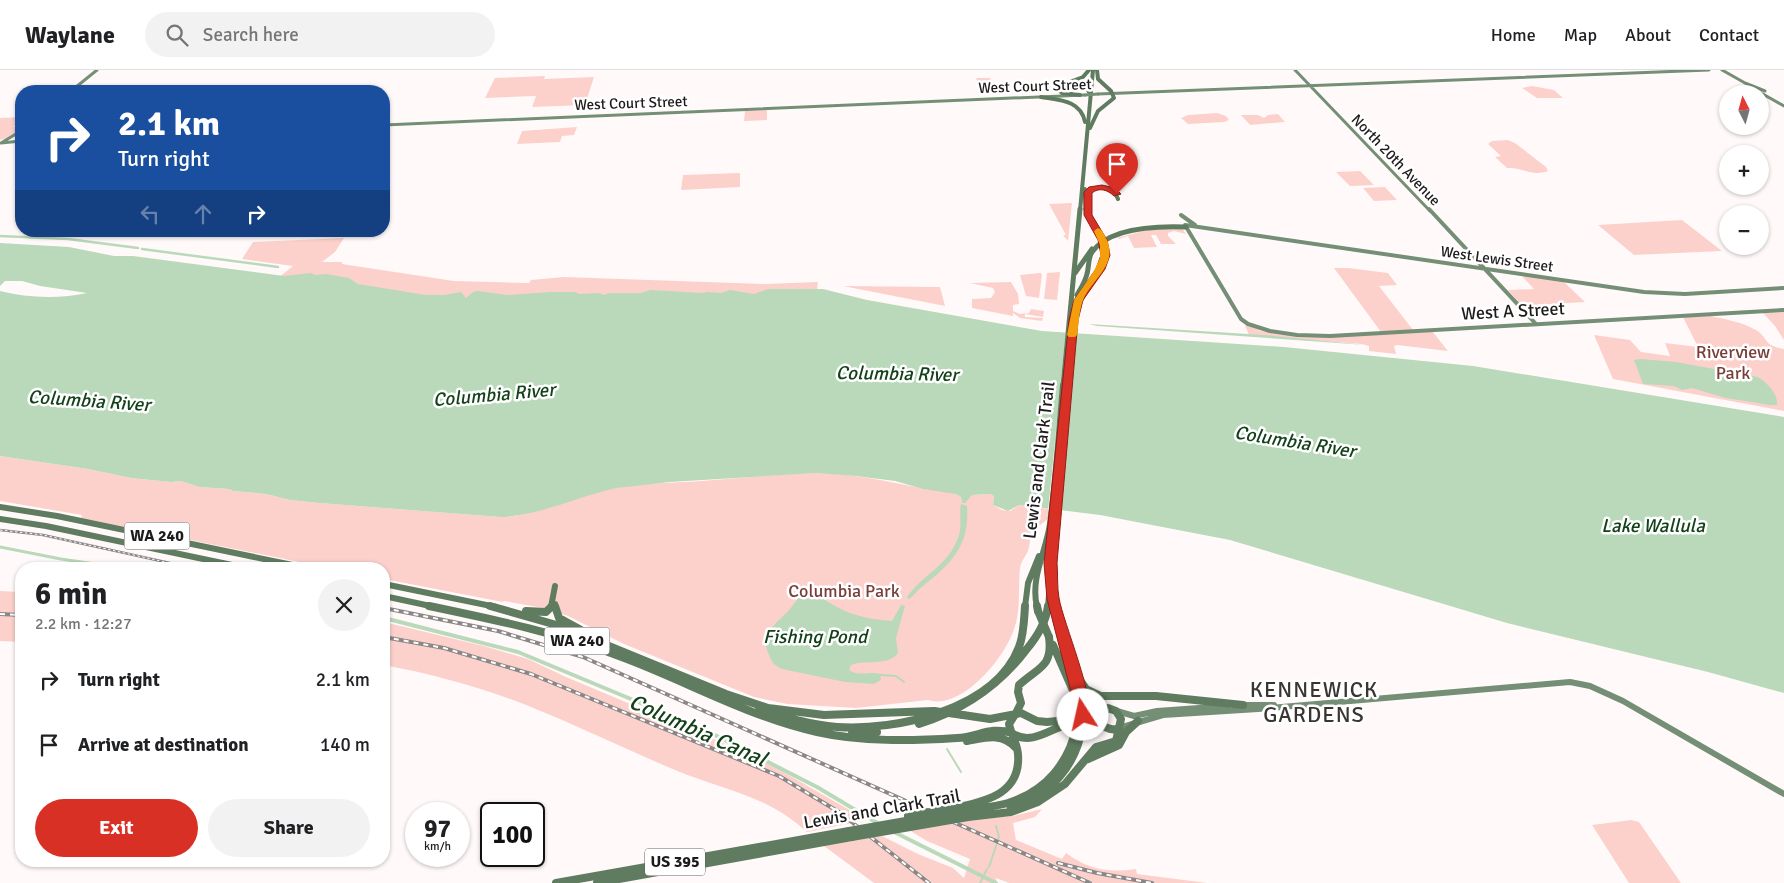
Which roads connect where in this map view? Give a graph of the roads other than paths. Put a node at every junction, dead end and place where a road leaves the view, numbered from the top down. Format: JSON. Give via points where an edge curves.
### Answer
{"nodes":[{"id":1,"x":97,"y":70,"type":"edge"},
{"id":2,"x":1089,"y":70,"type":"edge"},
{"id":3,"x":1095,"y":70,"type":"edge"},
{"id":4,"x":1295,"y":70,"type":"edge"},
{"id":5,"x":1708,"y":70,"type":"edge"},
{"id":6,"x":1722,"y":70,"type":"edge"},
{"id":7,"x":1688,"y":71,"type":"edge"},
{"id":8,"x":78,"y":85,"type":"edge"},
{"id":9,"x":1308,"y":85,"type":"junction"},
{"id":10,"x":1750,"y":85,"type":"edge"},
{"id":11,"x":1113,"y":94,"type":"junction"},
{"id":12,"x":1080,"y":95,"type":"junction"},
{"id":13,"x":1088,"y":95,"type":"junction"},
{"id":14,"x":1057,"y":96,"type":"junction"},
{"id":15,"x":1769,"y":96,"type":"edge"},
{"id":16,"x":1041,"y":97,"type":"junction"},
{"id":17,"x":1784,"y":105,"type":"edge"},
{"id":18,"x":390,"y":125,"type":"edge"},
{"id":19,"x":1088,"y":127,"type":"junction"},
{"id":20,"x":1118,"y":199,"type":"dead end"},
{"id":21,"x":1088,"y":215,"type":"junction"},
{"id":22,"x":1181,"y":215,"type":"dead end"},
{"id":23,"x":1186,"y":226,"type":"junction"},
{"id":24,"x":1200,"y":226,"type":"junction"},
{"id":25,"x":1207,"y":228,"type":"junction"},
{"id":26,"x":1482,"y":267,"type":"junction"},
{"id":27,"x":1073,"y":282,"type":"junction"},
{"id":28,"x":1784,"y":288,"type":"edge"},
{"id":29,"x":1077,"y":304,"type":"junction"},
{"id":30,"x":1784,"y":310,"type":"edge"},
{"id":31,"x":1072,"y":319,"type":"junction"},
{"id":32,"x":1536,"y":324,"type":"junction"},
{"id":33,"x":0,"y":507,"type":"edge"},
{"id":34,"x":0,"y":519,"type":"edge"},
{"id":35,"x":1052,"y":521,"type":"junction"},
{"id":36,"x":218,"y":562,"type":"edge"},
{"id":37,"x":278,"y":562,"type":"edge"},
{"id":38,"x":1050,"y":577,"type":"junction"},
{"id":39,"x":390,"y":585,"type":"edge"},
{"id":40,"x":413,"y":590,"type":"junction"},
{"id":41,"x":390,"y":597,"type":"edge"},
{"id":42,"x":1050,"y":637,"type":"junction"},
{"id":43,"x":626,"y":652,"type":"junction"},
{"id":44,"x":1068,"y":652,"type":"junction"},
{"id":45,"x":726,"y":694,"type":"junction"},
{"id":46,"x":1243,"y":705,"type":"junction"},
{"id":47,"x":1277,"y":706,"type":"junction"},
{"id":48,"x":1116,"y":711,"type":"junction"},
{"id":49,"x":1016,"y":713,"type":"junction"},
{"id":50,"x":760,"y":715,"type":"junction"},
{"id":51,"x":1080,"y":715,"type":"junction"},
{"id":52,"x":1138,"y":721,"type":"junction"},
{"id":53,"x":1119,"y":728,"type":"junction"},
{"id":54,"x":1012,"y":733,"type":"junction"},
{"id":55,"x":908,"y":738,"type":"junction"},
{"id":56,"x":1017,"y":750,"type":"junction"},
{"id":57,"x":1085,"y":761,"type":"junction"},
{"id":58,"x":1784,"y":794,"type":"edge"},
{"id":59,"x":963,"y":811,"type":"junction"},
{"id":60,"x":850,"y":834,"type":"junction"},
{"id":61,"x":805,"y":842,"type":"junction"},
{"id":62,"x":556,"y":883,"type":"edge"},
{"id":63,"x":597,"y":883,"type":"edge"}],
"edges":[{"from":1,"to":8,"type":"main road"},
{"from":2,"to":14,"type":"highway","via":[[1082,78],[1055,86]]},
{"from":3,"to":11,"type":"highway","via":[[1099,81]]},
{"from":3,"to":13,"type":"highway","name":"Lewis and Clark Trail","number":"US 395"},
{"from":3,"to":19,"type":"highway","name":"Lewis and Clark Trail","number":"US 395"},
{"from":4,"to":9,"type":"main road","name":"North 20th Avenue"},
{"from":5,"to":7,"type":"main road","name":"West Court Street"},
{"from":6,"to":10,"type":"main road"},
{"from":7,"to":9,"type":"main road","name":"West Court Street"},
{"from":9,"to":11,"type":"main road","name":"West Court Street"},
{"from":9,"to":26,"type":"main road","name":"North 20th Avenue"},
{"from":11,"to":13,"type":"main road","name":"West Court Street","bridge":true},
{"from":11,"to":19,"type":"highway","via":[[1114,100],[1098,111]]},
{"from":12,"to":13,"type":"main road","name":"West Court Street"},
{"from":12,"to":13,"type":"highway","via":[[1062,94],[1056,88],[1078,85],[1087,88]]},
{"from":12,"to":14,"type":"main road","name":"West Court Street"},
{"from":13,"to":19,"type":"highway","name":"Lewis and Clark Trail","number":"US 395"},
{"from":14,"to":16,"type":"main road","name":"West Court Street"},
{"from":15,"to":17,"type":"main road"},
{"from":16,"to":18,"type":"main road","name":"West Court Street"},
{"from":16,"to":19,"type":"highway","via":[[1071,103],[1083,113]]},
{"from":19,"to":21,"type":"highway","name":"Lewis and Clark Trail","number":"US 395","via":[[1085,192]]},
{"from":19,"to":27,"type":"highway","name":"Lewis and Clark Trail","number":"US 395"},
{"from":20,"to":21,"type":"highway","via":[[1112,190],[1092,189],[1088,192]]},
{"from":21,"to":29,"type":"highway","name":"Lewis and Clark Trail","number":"US 395","bridge":true,"via":[[1105,248],[1102,265]]},
{"from":22,"to":24,"type":"main road"},
{"from":23,"to":24,"type":"main road","name":"West Lewis Street"},
{"from":23,"to":25,"type":"main road","name":"West Lewis Street"},
{"from":23,"to":27,"type":"highway","via":[[1144,227],[1112,236],[1087,254],[1077,268]]},
{"from":23,"to":29,"type":"highway","via":[[1131,232],[1099,246],[1091,255]]},
{"from":23,"to":32,"type":"main road","name":"West A Street","via":[[1241,318],[1260,329],[1326,336]]},
{"from":24,"to":25,"type":"main road","name":"West Lewis Street"},
{"from":25,"to":26,"type":"main road","name":"West Lewis Street"},
{"from":26,"to":28,"type":"main road","name":"West Lewis Street","via":[[1662,293]]},
{"from":26,"to":32,"type":"main road","name":"North 20th Avenue"},
{"from":27,"to":31,"type":"highway","name":"Lewis and Clark Trail","number":"US 395"},
{"from":29,"to":31,"type":"highway","name":"Lewis and Clark Trail","number":"US 395"},
{"from":30,"to":32,"type":"main road","name":"West A Street"},
{"from":31,"to":35,"type":"highway","name":"Lewis and Clark Trail","number":"US 395"},
{"from":33,"to":37,"type":"highway","number":"WA 240"},
{"from":34,"to":36,"type":"highway","number":"WA 240"},
{"from":35,"to":38,"type":"highway","name":"Lewis and Clark Trail","number":"US 395"},
{"from":35,"to":42,"type":"highway","name":"Lewis and Clark Trail","number":"US 395","bridge":true,"via":[[1034,583],[1038,612]]},
{"from":35,"to":45,"type":"highway","via":[[1028,584],[1018,650],[1003,672],[965,701],[916,721],[854,729],[796,721]]},
{"from":38,"to":44,"type":"highway","name":"Lewis and Clark Trail","number":"US 395","via":[[1054,605]]},
{"from":38,"to":50,"type":"highway","via":[[1048,614],[1037,637],[996,685],[959,709],[912,726],[861,733],[811,729]]},
{"from":39,"to":40,"type":"highway","number":"WA 240"},
{"from":40,"to":43,"type":"highway","number":"WA 240","via":[[528,616]]},
{"from":40,"to":43,"type":"highway","via":[[541,615],[552,609],[557,586],[555,607],[560,618]]},
{"from":41,"to":50,"type":"highway","number":"WA 240","via":[[575,641],[646,666]]},
{"from":42,"to":49,"type":"highway","via":[[1050,658],[1044,667],[1019,685],[1021,703]]},
{"from":42,"to":51,"type":"highway","name":"Lewis and Clark Trail","number":"US 395"},
{"from":43,"to":45,"type":"highway","number":"WA 240"},
{"from":44,"to":46,"type":"highway","via":[[1082,685],[1098,695],[1156,696]]},
{"from":44,"to":51,"type":"highway","name":"Lewis and Clark Trail","number":"US 395","via":[[1081,697]]},
{"from":45,"to":49,"type":"highway","number":"WA 240","bridge":true,"via":[[768,708],[810,715],[934,711],[990,719]]},
{"from":46,"to":47,"type":"main road"},
{"from":46,"to":48,"type":"main road","via":[[1134,716]]},
{"from":47,"to":52,"type":"main road","via":[[1163,715]]},
{"from":47,"to":58,"type":"main road","via":[[1549,682],[1577,683],[1623,701]]},
{"from":48,"to":49,"type":"highway","number":"WA 240","via":[[1104,708],[1088,718],[1042,722]]},
{"from":48,"to":53,"type":"highway","via":[[1120,719]]},
{"from":49,"to":54,"type":"highway","via":[[1009,724]]},
{"from":50,"to":55,"type":"highway","number":"WA 240","via":[[829,734],[858,738]]},
{"from":51,"to":59,"type":"highway","name":"Lewis and Clark Trail","number":"US 395","bridge":true,"via":[[1080,743],[1070,764],[1050,787],[1016,806]]},
{"from":52,"to":53,"type":"main road"},
{"from":52,"to":57,"type":"highway","via":[[1126,732],[1119,745]]},
{"from":53,"to":54,"type":"highway","number":"WA 240","via":[[1110,730],[1094,722],[1080,722],[1027,739]]},
{"from":53,"to":57,"type":"highway","via":[[1116,741],[1096,747]]},
{"from":54,"to":55,"type":"highway","number":"WA 240","via":[[996,728],[964,738]]},
{"from":54,"to":56,"type":"highway"},
{"from":55,"to":56,"type":"highway","via":[[963,741],[999,736],[1009,740]]},
{"from":56,"to":59,"type":"highway","via":[[1012,782],[989,800]]},
{"from":57,"to":59,"type":"highway","via":[[1060,788],[1038,802],[1011,812]]},
{"from":59,"to":60,"type":"highway","name":"Lewis and Clark Trail","number":"US 395","bridge":true},
{"from":59,"to":60,"type":"highway","bridge":true,"via":[[880,822]]},
{"from":60,"to":61,"type":"highway","name":"Lewis and Clark Trail","number":"US 395"},
{"from":61,"to":62,"type":"highway","name":"Lewis and Clark Trail","number":"US 395"},
{"from":61,"to":63,"type":"highway","name":"Lewis and Clark Trail","number":"US 395"}]}
